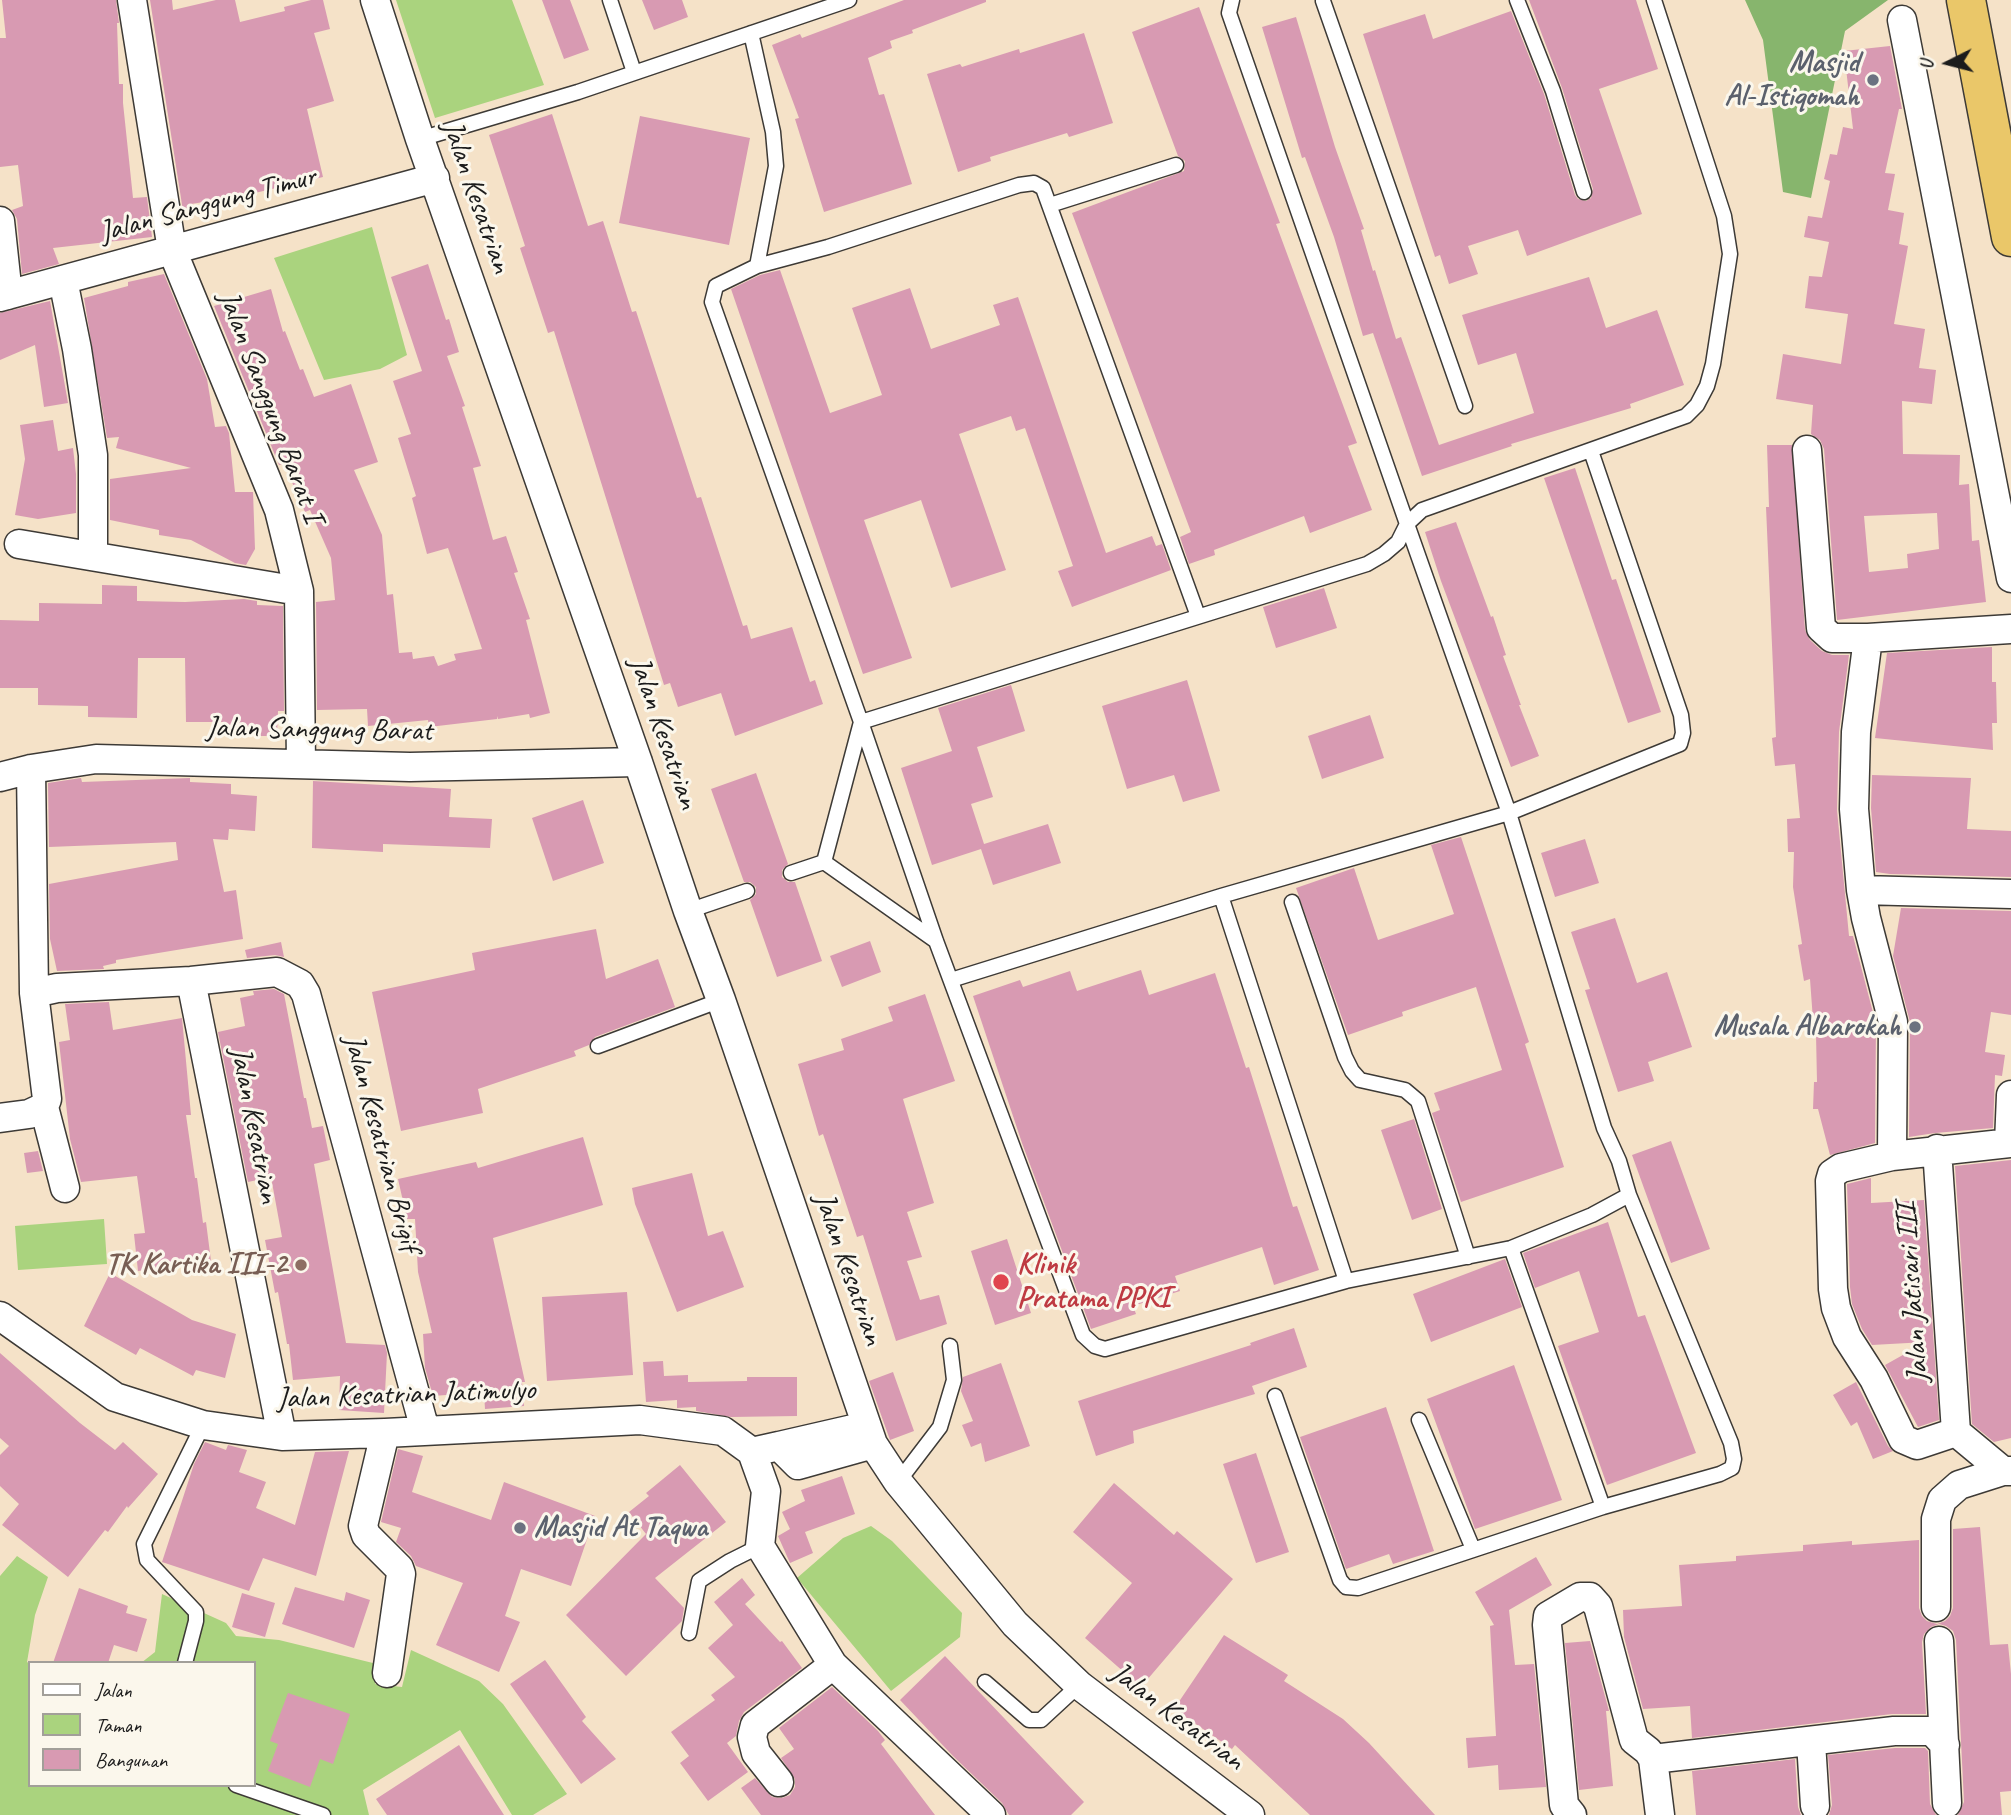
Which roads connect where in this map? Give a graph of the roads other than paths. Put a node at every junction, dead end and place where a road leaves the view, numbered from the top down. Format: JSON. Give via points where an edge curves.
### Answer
{"nodes":[{"id":1,"x":132,"y":0,"type":"edge"},
{"id":2,"x":375,"y":0,"type":"edge"},
{"id":3,"x":610,"y":0,"type":"edge"},
{"id":4,"x":849,"y":0,"type":"edge"},
{"id":5,"x":1232,"y":0,"type":"edge"},
{"id":6,"x":1325,"y":0,"type":"edge"},
{"id":7,"x":1517,"y":0,"type":"edge"},
{"id":8,"x":1654,"y":0,"type":"edge"},
{"id":9,"x":1966,"y":0,"type":"edge"},
{"id":10,"x":1902,"y":20,"type":"dead end"},
{"id":11,"x":751,"y":33,"type":"junction"},
{"id":12,"x":634,"y":72,"type":"junction"},
{"id":13,"x":420,"y":139,"type":"junction"},
{"id":14,"x":1176,"y":165,"type":"dead end"},
{"id":15,"x":435,"y":177,"type":"junction"},
{"id":16,"x":1584,"y":192,"type":"dead end"},
{"id":17,"x":1050,"y":205,"type":"junction"},
{"id":18,"x":0,"y":221,"type":"edge"},
{"id":19,"x":2011,"y":237,"type":"edge"},
{"id":20,"x":172,"y":250,"type":"junction"},
{"id":21,"x":757,"y":266,"type":"junction"},
{"id":22,"x":63,"y":280,"type":"junction"},
{"id":23,"x":4,"y":296,"type":"edge"},
{"id":24,"x":1465,"y":406,"type":"dead end"},
{"id":25,"x":1807,"y":450,"type":"dead end"},
{"id":26,"x":1591,"y":451,"type":"junction"},
{"id":27,"x":1407,"y":524,"type":"junction"},
{"id":28,"x":19,"y":544,"type":"dead end"},
{"id":29,"x":93,"y":556,"type":"junction"},
{"id":30,"x":2011,"y":578,"type":"edge"},
{"id":31,"x":299,"y":591,"type":"junction"},
{"id":32,"x":1198,"y":616,"type":"junction"},
{"id":33,"x":2011,"y":629,"type":"edge"},
{"id":34,"x":1868,"y":638,"type":"junction"},
{"id":35,"x":861,"y":722,"type":"junction"},
{"id":36,"x":638,"y":762,"type":"junction"},
{"id":37,"x":301,"y":764,"type":"junction"},
{"id":38,"x":31,"y":769,"type":"junction"},
{"id":39,"x":0,"y":777,"type":"edge"},
{"id":40,"x":1509,"y":813,"type":"junction"},
{"id":41,"x":824,"y":862,"type":"junction"},
{"id":42,"x":792,"y":873,"type":"dead end"},
{"id":43,"x":1861,"y":890,"type":"junction"},
{"id":44,"x":747,"y":891,"type":"dead end"},
{"id":45,"x":2011,"y":894,"type":"edge"},
{"id":46,"x":1221,"y":896,"type":"junction"},
{"id":47,"x":1292,"y":902,"type":"dead end"},
{"id":48,"x":688,"y":911,"type":"junction"},
{"id":49,"x":936,"y":941,"type":"junction"},
{"id":50,"x":951,"y":980,"type":"junction"},
{"id":51,"x":191,"y":981,"type":"junction"},
{"id":52,"x":34,"y":993,"type":"junction"},
{"id":53,"x":721,"y":1000,"type":"junction"},
{"id":54,"x":598,"y":1046,"type":"dead end"},
{"id":55,"x":2011,"y":1095,"type":"edge"},
{"id":56,"x":44,"y":1107,"type":"junction"},
{"id":57,"x":0,"y":1118,"type":"edge"},
{"id":58,"x":2010,"y":1143,"type":"edge"},
{"id":59,"x":1937,"y":1149,"type":"junction"},
{"id":60,"x":1892,"y":1156,"type":"junction"},
{"id":61,"x":65,"y":1188,"type":"dead end"},
{"id":62,"x":1629,"y":1195,"type":"junction"},
{"id":63,"x":1511,"y":1248,"type":"junction"},
{"id":64,"x":1468,"y":1256,"type":"junction"},
{"id":65,"x":1346,"y":1281,"type":"junction"},
{"id":66,"x":0,"y":1316,"type":"edge"},
{"id":67,"x":950,"y":1346,"type":"dead end"},
{"id":68,"x":1275,"y":1396,"type":"dead end"},
{"id":69,"x":1419,"y":1420,"type":"dead end"},
{"id":70,"x":203,"y":1424,"type":"junction"},
{"id":71,"x":425,"y":1430,"type":"junction"},
{"id":72,"x":1956,"y":1432,"type":"junction"},
{"id":73,"x":385,"y":1433,"type":"junction"},
{"id":74,"x":869,"y":1435,"type":"junction"},
{"id":75,"x":282,"y":1436,"type":"junction"},
{"id":76,"x":777,"y":1454,"type":"junction"},
{"id":77,"x":2007,"y":1471,"type":"edge"},
{"id":78,"x":898,"y":1482,"type":"junction"},
{"id":79,"x":766,"y":1491,"type":"junction"},
{"id":80,"x":1603,"y":1507,"type":"junction"},
{"id":81,"x":760,"y":1546,"type":"junction"},
{"id":82,"x":1472,"y":1549,"type":"junction"},
{"id":83,"x":1936,"y":1608,"type":"dead end"},
{"id":84,"x":689,"y":1633,"type":"dead end"},
{"id":85,"x":1939,"y":1641,"type":"dead end"},
{"id":86,"x":186,"y":1661,"type":"edge"},
{"id":87,"x":833,"y":1665,"type":"junction"},
{"id":88,"x":387,"y":1674,"type":"dead end"},
{"id":89,"x":985,"y":1682,"type":"dead end"},
{"id":90,"x":1079,"y":1685,"type":"junction"},
{"id":91,"x":1811,"y":1742,"type":"junction"},
{"id":92,"x":1945,"y":1745,"type":"junction"},
{"id":93,"x":1653,"y":1759,"type":"junction"},
{"id":94,"x":779,"y":1782,"type":"dead end"},
{"id":95,"x":242,"y":1787,"type":"edge"},
{"id":96,"x":1947,"y":1802,"type":"dead end"},
{"id":97,"x":1815,"y":1807,"type":"dead end"},
{"id":98,"x":323,"y":1815,"type":"edge"},
{"id":99,"x":991,"y":1815,"type":"edge"},
{"id":100,"x":1250,"y":1815,"type":"edge"},
{"id":101,"x":1572,"y":1815,"type":"edge"},
{"id":102,"x":1660,"y":1815,"type":"edge"}],
"edges":[{"from":1,"to":20,"type":"street","name":"Jalan Sanggung Barat I"},
{"from":2,"to":13,"type":"street","name":"Jalan Kesatrian"},
{"from":3,"to":12,"type":"lane"},
{"from":4,"to":11,"type":"lane"},
{"from":5,"to":27,"type":"lane","via":[[1229,13]]},
{"from":6,"to":24,"type":"lane"},
{"from":7,"to":16,"type":"lane","via":[[1553,91]]},
{"from":8,"to":26,"type":"lane","via":[[1724,216],[1730,254],[1713,364],[1697,405],[1686,416]]},
{"from":9,"to":19,"type":"highway"},
{"from":10,"to":30,"type":"street"},
{"from":11,"to":12,"type":"lane"},
{"from":11,"to":21,"type":"lane","via":[[776,166]]},
{"from":12,"to":13,"type":"lane"},
{"from":13,"to":15,"type":"street","name":"Jalan Kesatrian"},
{"from":14,"to":17,"type":"lane"},
{"from":15,"to":20,"type":"street","name":"Jalan Sanggung Timur"},
{"from":15,"to":36,"type":"street","name":"Jalan Kesatrian"},
{"from":17,"to":21,"type":"lane","via":[[1043,188],[1034,183],[1019,185]]},
{"from":17,"to":32,"type":"lane"},
{"from":18,"to":23,"type":"street"},
{"from":20,"to":22,"type":"street","name":"Jalan Sanggung Timur"},
{"from":20,"to":31,"type":"street","name":"Jalan Sanggung Barat I","via":[[279,510]]},
{"from":21,"to":35,"type":"lane","via":[[716,286],[712,302]]},
{"from":22,"to":23,"type":"street","name":"Jalan Sanggung Timur"},
{"from":22,"to":29,"type":"street","via":[[93,455]]},
{"from":25,"to":34,"type":"street","via":[[1821,628],[1832,638]]},
{"from":26,"to":27,"type":"lane","via":[[1422,510]]},
{"from":26,"to":40,"type":"lane","via":[[1681,715],[1683,733],[1674,748]]},
{"from":27,"to":32,"type":"lane","via":[[1398,541],[1367,564]]},
{"from":27,"to":40,"type":"lane"},
{"from":28,"to":29,"type":"street"},
{"from":29,"to":31,"type":"street"},
{"from":31,"to":37,"type":"street","name":"Jalan Sanggung Barat I"},
{"from":32,"to":35,"type":"lane"},
{"from":33,"to":34,"type":"street"},
{"from":34,"to":43,"type":"street","via":[[1856,732],[1854,809]]},
{"from":35,"to":41,"type":"lane"},
{"from":35,"to":49,"type":"lane"},
{"from":36,"to":37,"type":"street","name":"Jalan Sanggung Barat"},
{"from":36,"to":48,"type":"street","name":"Jalan Kesatrian"},
{"from":37,"to":38,"type":"street","name":"Jalan Sanggung Barat","via":[[96,759]]},
{"from":38,"to":39,"type":"street","name":"Jalan Sanggung Barat"},
{"from":38,"to":52,"type":"street"},
{"from":40,"to":46,"type":"lane"},
{"from":40,"to":62,"type":"lane","via":[[1604,1128]]},
{"from":41,"to":42,"type":"lane"},
{"from":41,"to":49,"type":"lane"},
{"from":43,"to":45,"type":"street"},
{"from":43,"to":60,"type":"street","via":[[1893,1022]]},
{"from":44,"to":48,"type":"lane"},
{"from":46,"to":50,"type":"lane"},
{"from":46,"to":65,"type":"lane"},
{"from":47,"to":64,"type":"lane","via":[[1352,1070],[1360,1080],[1405,1090],[1418,1101]]},
{"from":48,"to":53,"type":"street","name":"Jalan Kesatrian"},
{"from":49,"to":50,"type":"lane"},
{"from":50,"to":65,"type":"lane","via":[[1083,1335],[1095,1346],[1119,1346]]},
{"from":51,"to":52,"type":"street"},
{"from":51,"to":71,"type":"street","name":"Jalan Kesatrian Brigif","via":[[277,972],[300,984],[306,994]]},
{"from":51,"to":75,"type":"street","name":"Jalan Kesatrian"},
{"from":52,"to":56,"type":"street","via":[[47,1099]]},
{"from":53,"to":54,"type":"lane"},
{"from":53,"to":74,"type":"street","name":"Jalan Kesatrian"},
{"from":55,"to":58,"type":"street"},
{"from":56,"to":57,"type":"street"},
{"from":56,"to":61,"type":"street"},
{"from":58,"to":59,"type":"street","name":"Jalan Jatisari III"},
{"from":59,"to":60,"type":"street","name":"Jalan Jatisari III"},
{"from":59,"to":72,"type":"street","name":"Jalan Jatisari III"},
{"from":60,"to":72,"type":"street","name":"Jalan Jatisari III","via":[[1832,1174],[1836,1308],[1847,1338],[1874,1379],[1903,1439],[1917,1445]]},
{"from":62,"to":63,"type":"lane"},
{"from":62,"to":80,"type":"lane","via":[[1734,1459],[1732,1468],[1720,1474]]},
{"from":63,"to":64,"type":"lane"},
{"from":63,"to":80,"type":"lane"},
{"from":64,"to":65,"type":"lane"},
{"from":66,"to":70,"type":"street","name":"Jalan Kesatrian Jatimulyo","via":[[115,1397]]},
{"from":67,"to":78,"type":"lane","via":[[954,1380],[940,1427]]},
{"from":68,"to":82,"type":"lane","via":[[1346,1587],[1358,1588]]},
{"from":69,"to":82,"type":"lane"},
{"from":70,"to":75,"type":"street","name":"Jalan Kesatrian Jatimulyo"},
{"from":70,"to":86,"type":"lane","via":[[144,1544],[147,1560],[196,1612]]},
{"from":71,"to":73,"type":"street","name":"Jalan Kesatrian Jatimulyo"},
{"from":71,"to":76,"type":"street","name":"Jalan Kesatrian Jatimulyo","via":[[640,1420],[723,1431]]},
{"from":72,"to":77,"type":"street"},
{"from":73,"to":75,"type":"street","name":"Jalan Kesatrian Jatimulyo"},
{"from":73,"to":88,"type":"street","via":[[363,1526],[401,1573]]},
{"from":74,"to":76,"type":"street"},
{"from":74,"to":78,"type":"street","name":"Jalan Kesatrian"},
{"from":76,"to":79,"type":"street"},
{"from":76,"to":79,"type":"street"},
{"from":77,"to":83,"type":"street","via":[[1959,1485],[1942,1500],[1936,1519]]},
{"from":78,"to":90,"type":"street","name":"Jalan Kesatrian","via":[[1015,1624]]},
{"from":79,"to":81,"type":"street"},
{"from":80,"to":82,"type":"lane"},
{"from":81,"to":84,"type":"lane","via":[[699,1581]]},
{"from":81,"to":87,"type":"street"},
{"from":85,"to":92,"type":"street"},
{"from":87,"to":94,"type":"street","via":[[755,1726],[756,1753]]},
{"from":87,"to":99,"type":"street"},
{"from":89,"to":90,"type":"lane","via":[[1029,1720],[1041,1720]]},
{"from":90,"to":100,"type":"street","name":"Jalan Kesatrian"},
{"from":91,"to":92,"type":"street","via":[[1927,1730]]},
{"from":91,"to":93,"type":"street"},
{"from":91,"to":97,"type":"street"},
{"from":92,"to":96,"type":"street"},
{"from":93,"to":101,"type":"street","via":[[1634,1740],[1598,1606],[1590,1597],[1580,1597],[1548,1616],[1547,1625],[1564,1805]]},
{"from":93,"to":102,"type":"street"},
{"from":95,"to":98,"type":"lane"}]}
